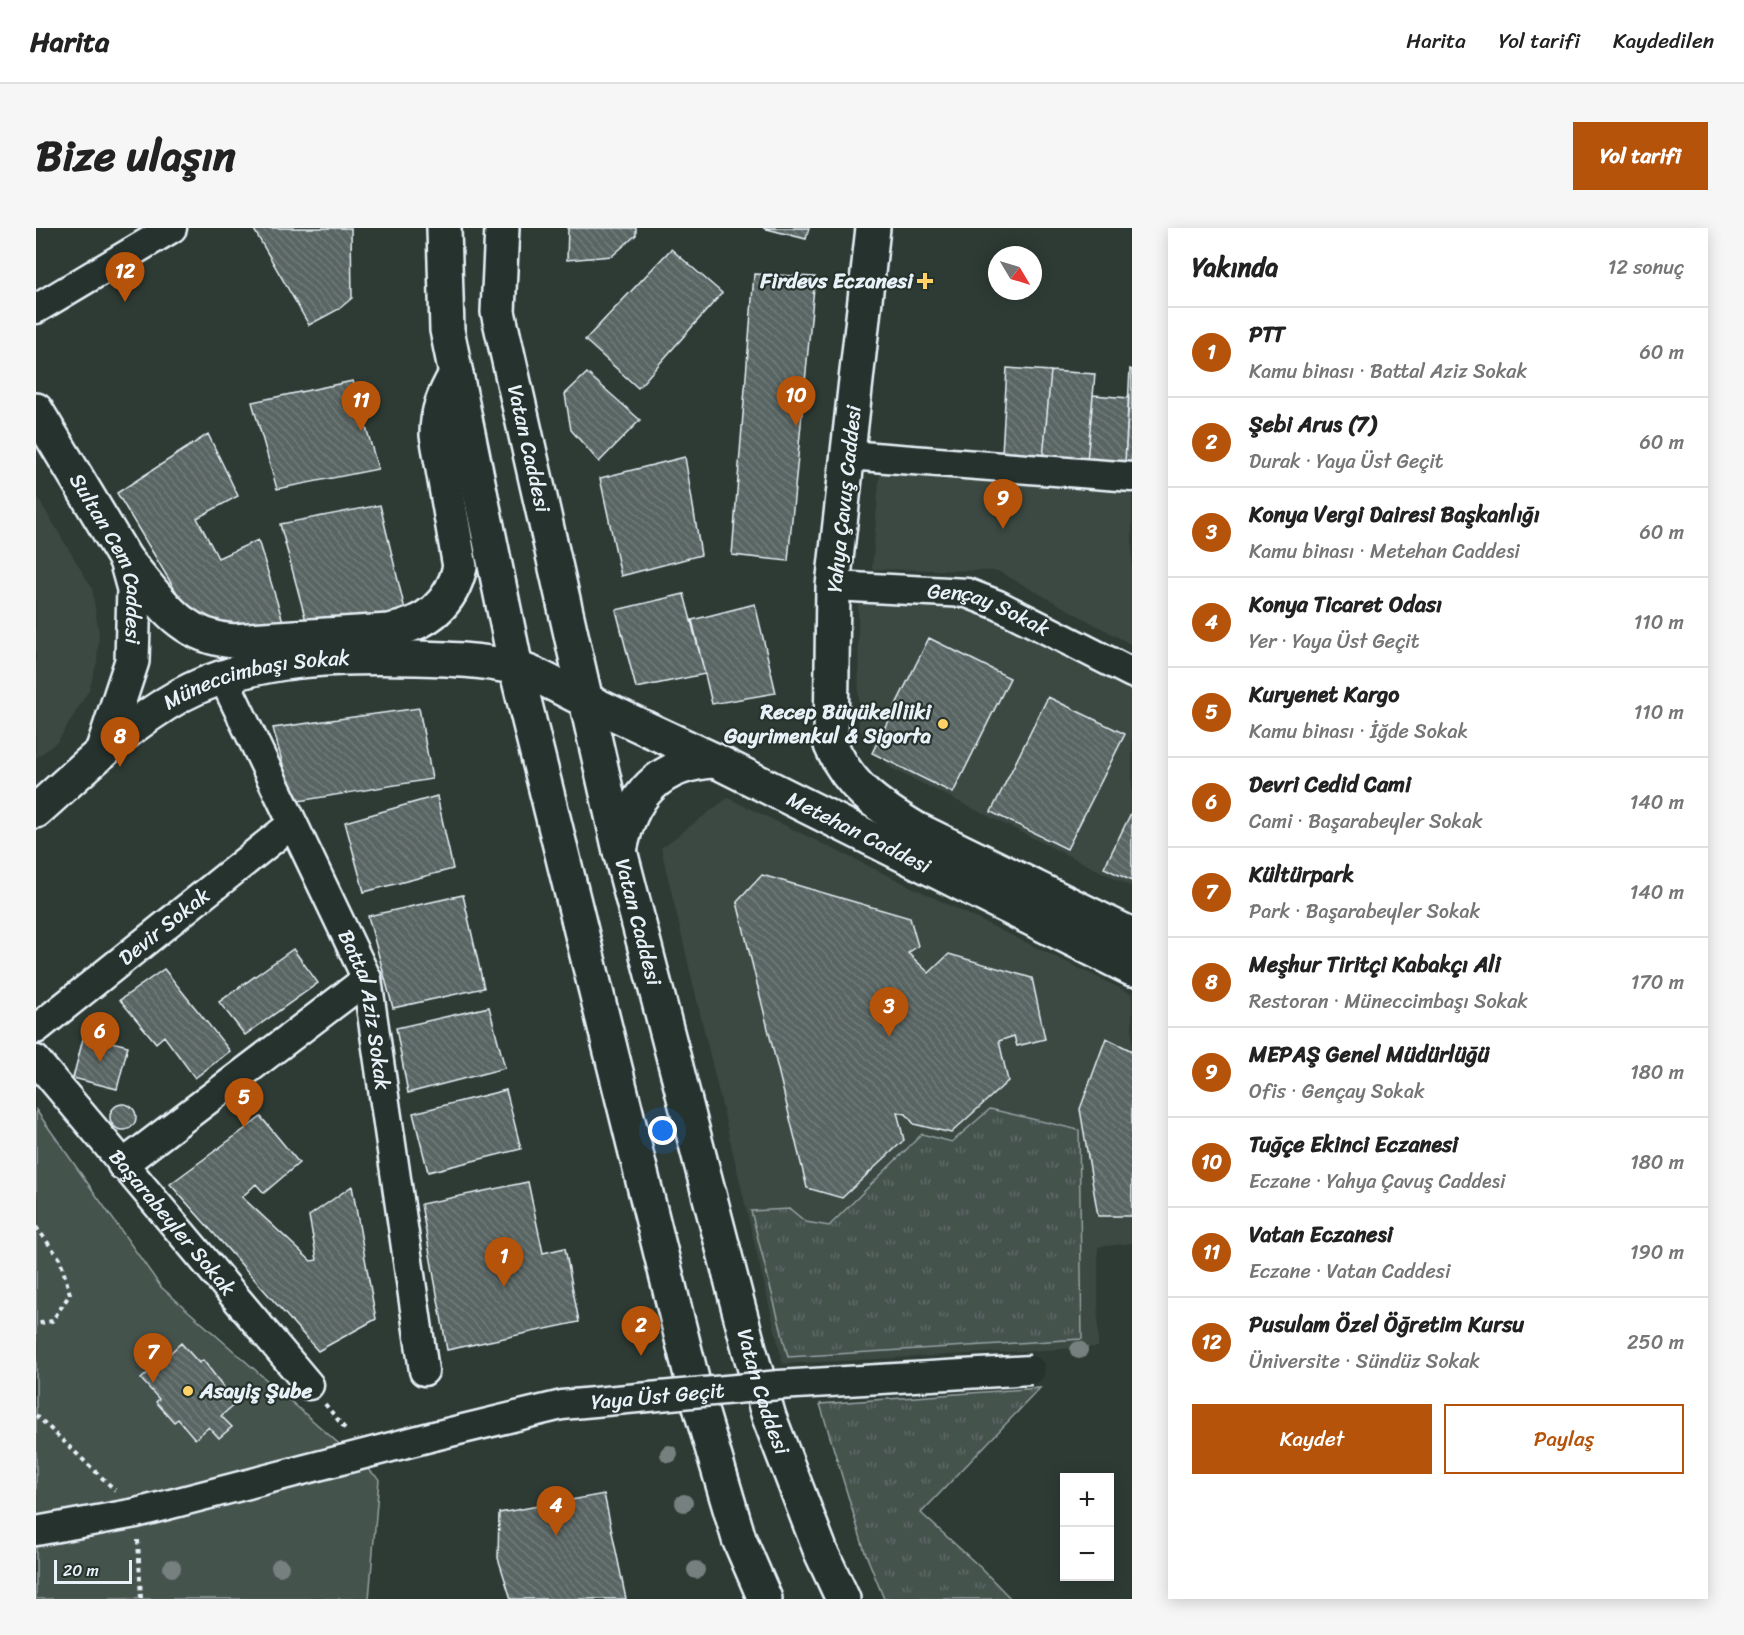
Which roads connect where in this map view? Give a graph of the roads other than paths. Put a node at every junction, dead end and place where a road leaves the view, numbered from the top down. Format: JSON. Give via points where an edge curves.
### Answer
{"nodes":[{"id":1,"x":172,"y":228,"type":"edge"},
{"id":2,"x":444,"y":228,"type":"edge"},
{"id":3,"x":492,"y":228,"type":"edge"},
{"id":4,"x":502,"y":228,"type":"edge"},
{"id":5,"x":873,"y":228,"type":"edge"},
{"id":6,"x":36,"y":309,"type":"edge"},
{"id":7,"x":498,"y":312,"type":"junction"},
{"id":8,"x":456,"y":374,"type":"junction"},
{"id":9,"x":36,"y":410,"type":"edge"},
{"id":10,"x":848,"y":455,"type":"junction"},
{"id":11,"x":1132,"y":477,"type":"edge"},
{"id":12,"x":126,"y":560,"type":"junction"},
{"id":13,"x":833,"y":586,"type":"junction"},
{"id":14,"x":516,"y":668,"type":"junction"},
{"id":15,"x":1132,"y":673,"type":"edge"},
{"id":16,"x":223,"y":677,"type":"junction"},
{"id":17,"x":585,"y":700,"type":"junction"},
{"id":18,"x":102,"y":752,"type":"junction"},
{"id":19,"x":716,"y":761,"type":"junction"},
{"id":20,"x":841,"y":768,"type":"joint"},
{"id":21,"x":36,"y":811,"type":"edge"},
{"id":22,"x":292,"y":824,"type":"junction"},
{"id":23,"x":620,"y":851,"type":"junction"},
{"id":24,"x":1132,"y":935,"type":"edge"},
{"id":25,"x":1132,"y":969,"type":"edge"},
{"id":26,"x":367,"y":979,"type":"junction"},
{"id":27,"x":36,"y":1029,"type":"edge"},
{"id":28,"x":36,"y":1060,"type":"edge"},
{"id":29,"x":122,"y":1165,"type":"junction"},
{"id":30,"x":1031,"y":1370,"type":"dead end"},
{"id":31,"x":424,"y":1371,"type":"dead end"},
{"id":32,"x":309,"y":1385,"type":"road end"},
{"id":33,"x":36,"y":1531,"type":"edge"},
{"id":34,"x":765,"y":1599,"type":"edge"},
{"id":35,"x":843,"y":1599,"type":"edge"}],
"edges":[{"from":1,"to":6,"type":"street"},
{"from":2,"to":8,"type":"main road","via":[[447,330]]},
{"from":3,"to":7,"type":"main road"},
{"from":4,"to":7,"type":"main road","name":"Vatan Caddesi"},
{"from":5,"to":10,"type":"main road","name":"Yahya Çavuş Caddesi"},
{"from":7,"to":17,"type":"main road","name":"Vatan Caddesi"},
{"from":8,"to":12,"type":"main road","via":[[437,415],[437,435],[460,567],[456,582],[438,608],[411,627],[389,632],[215,639],[200,635],[176,618]]},
{"from":8,"to":14,"type":"main road"},
{"from":9,"to":12,"type":"main road","name":"Sultan Cem Caddesi"},
{"from":10,"to":11,"type":"street"},
{"from":10,"to":13,"type":"main road","name":"Yahya Çavuş Caddesi"},
{"from":12,"to":18,"type":"main road","name":"Sultan Cem Caddesi","via":[[134,589],[132,661]]},
{"from":13,"to":15,"type":"street","name":"Gençay Sokak","via":[[967,593]]},
{"from":13,"to":20,"type":"main road","name":"Yahya Çavuş Caddesi","via":[[829,718],[831,745]]},
{"from":14,"to":16,"type":"main road","name":"Müneccimbaşı Sokak","via":[[455,659],[314,659]]},
{"from":14,"to":17,"type":"main road","name":"Müneccimbaşı Sokak"},
{"from":14,"to":34,"type":"main road","via":[[693,1383],[739,1539]]},
{"from":16,"to":18,"type":"main road","name":"Müneccimbaşı Sokak","via":[[182,695]]},
{"from":16,"to":22,"type":"street","name":"Battal Aziz Sokak"},
{"from":17,"to":19,"type":"main road","name":"Metehan Caddesi"},
{"from":17,"to":23,"type":"main road","name":"Vatan Caddesi"},
{"from":18,"to":21,"type":"main road","name":"Müneccimbaşı Sokak"},
{"from":19,"to":23,"type":"main road","via":[[680,765],[647,791],[632,810]]},
{"from":19,"to":25,"type":"main road","name":"Metehan Caddesi"},
{"from":20,"to":24,"type":"main road","name":"Metehan Caddesi","via":[[883,809],[916,829]]},
{"from":22,"to":26,"type":"street","name":"Battal Aziz Sokak"},
{"from":22,"to":27,"type":"street","name":"Devir Sokak"},
{"from":23,"to":35,"type":"main road","name":"Vatan Caddesi","via":[[769,1417]]},
{"from":26,"to":29,"type":"street"},
{"from":26,"to":31,"type":"street","name":"Battal Aziz Sokak"},
{"from":28,"to":29,"type":"street","name":"Başarabeyler Sokak"},
{"from":29,"to":32,"type":"street","name":"Başarabeyler Sokak"},
{"from":30,"to":33,"type":"street","name":"Yaya Üst Geçit","bridge":true,"via":[[779,1384],[562,1405],[136,1513]]}]}
